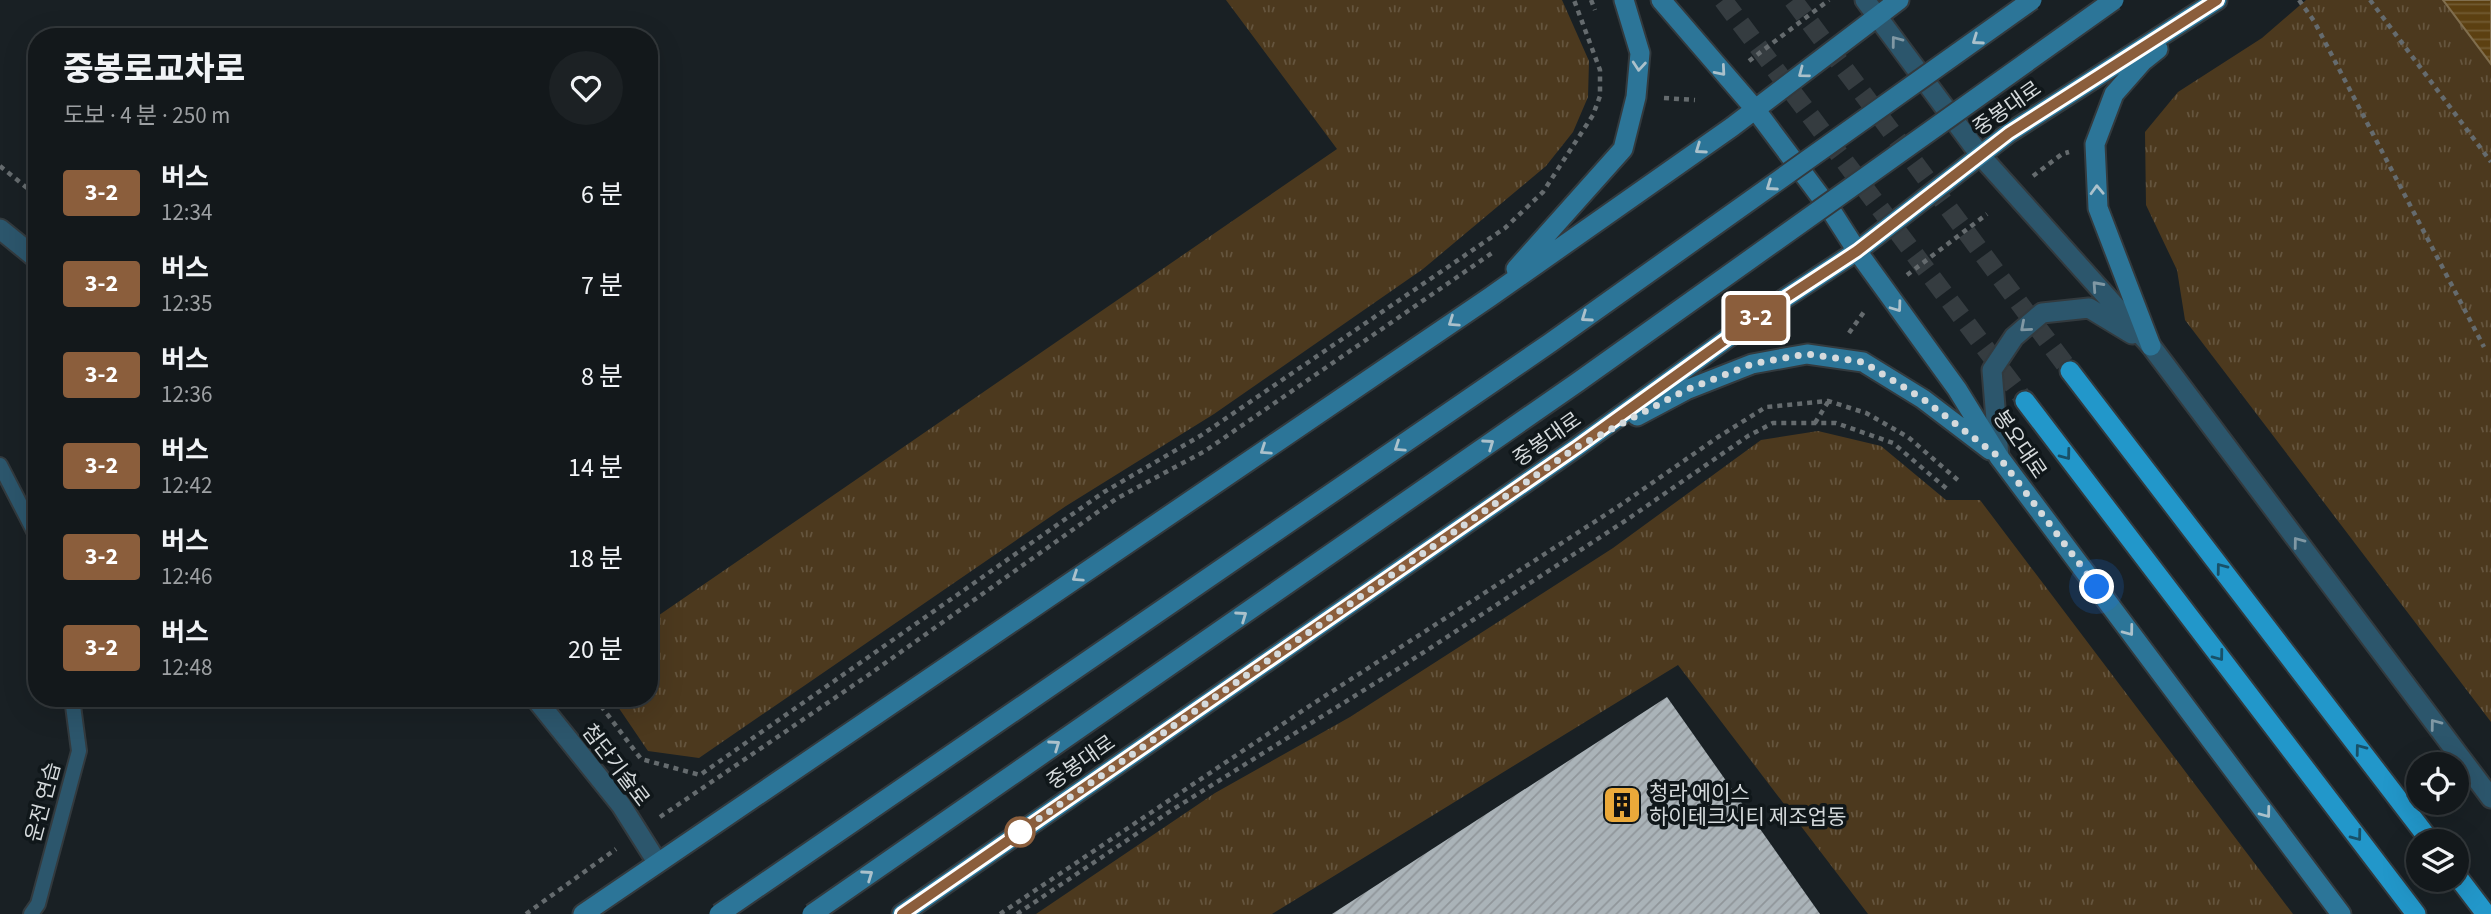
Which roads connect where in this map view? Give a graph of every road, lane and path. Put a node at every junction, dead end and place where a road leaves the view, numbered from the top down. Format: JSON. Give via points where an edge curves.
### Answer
{"nodes":[{"id":1,"x":1574,"y":0,"type":"edge"},
{"id":2,"x":1624,"y":0,"type":"edge"},
{"id":3,"x":1661,"y":0,"type":"edge"},
{"id":4,"x":1829,"y":0,"type":"edge"},
{"id":5,"x":1865,"y":0,"type":"edge"},
{"id":6,"x":1899,"y":0,"type":"edge"},
{"id":7,"x":2032,"y":0,"type":"edge"},
{"id":8,"x":2114,"y":0,"type":"edge"},
{"id":9,"x":2219,"y":0,"type":"edge"},
{"id":10,"x":2299,"y":0,"type":"edge"},
{"id":11,"x":2370,"y":0,"type":"edge"},
{"id":12,"x":1877,"y":16,"type":"junction"},
{"id":13,"x":1749,"y":62,"type":"dead end"},
{"id":14,"x":1654,"y":97,"type":"dead end"},
{"id":15,"x":1695,"y":100,"type":"dead end"},
{"id":16,"x":1755,"y":109,"type":"junction"},
{"id":17,"x":2071,"y":152,"type":"dead end"},
{"id":18,"x":1980,"y":155,"type":"junction"},
{"id":19,"x":2491,"y":162,"type":"edge"},
{"id":20,"x":0,"y":166,"type":"edge"},
{"id":21,"x":2034,"y":176,"type":"dead end"},
{"id":22,"x":28,"y":189,"type":"edge"},
{"id":23,"x":1987,"y":214,"type":"dead end"},
{"id":24,"x":0,"y":229,"type":"edge"},
{"id":25,"x":1502,"y":247,"type":"dead end"},
{"id":26,"x":1857,"y":251,"type":"junction"},
{"id":27,"x":28,"y":252,"type":"edge"},
{"id":28,"x":1905,"y":277,"type":"dead end"},
{"id":29,"x":1490,"y":297,"type":"junction"},
{"id":30,"x":2151,"y":346,"type":"junction"},
{"id":31,"x":2484,"y":346,"type":"dead end"},
{"id":32,"x":2070,"y":371,"type":"tunnel mouth"},
{"id":33,"x":1828,"y":401,"type":"junction"},
{"id":34,"x":2025,"y":401,"type":"tunnel mouth"},
{"id":35,"x":1815,"y":423,"type":"junction"},
{"id":36,"x":1577,"y":447,"type":"junction"},
{"id":37,"x":1999,"y":457,"type":"junction"},
{"id":38,"x":0,"y":465,"type":"edge"},
{"id":39,"x":1960,"y":482,"type":"dead end"},
{"id":40,"x":1947,"y":489,"type":"dead end"},
{"id":41,"x":28,"y":519,"type":"edge"},
{"id":42,"x":73,"y":707,"type":"edge"},
{"id":43,"x":543,"y":707,"type":"edge"},
{"id":44,"x":602,"y":707,"type":"edge"},
{"id":45,"x":706,"y":784,"type":"dead end"},
{"id":46,"x":2491,"y":798,"type":"edge"},
{"id":47,"x":2421,"y":829,"type":"edge"},
{"id":48,"x":657,"y":862,"type":"junction"},
{"id":49,"x":561,"y":888,"type":"dead end"},
{"id":50,"x":2469,"y":892,"type":"edge"},
{"id":51,"x":31,"y":914,"type":"edge"},
{"id":52,"x":526,"y":914,"type":"edge"},
{"id":53,"x":583,"y":914,"type":"edge"},
{"id":54,"x":719,"y":914,"type":"edge"},
{"id":55,"x":812,"y":914,"type":"edge"},
{"id":56,"x":902,"y":914,"type":"edge"},
{"id":57,"x":1000,"y":914,"type":"edge"},
{"id":58,"x":1017,"y":914,"type":"edge"},
{"id":59,"x":2342,"y":914,"type":"edge"},
{"id":60,"x":2416,"y":914,"type":"edge"},
{"id":61,"x":2486,"y":914,"type":"edge"}],
"edges":[{"from":1,"to":44,"type":"path","via":[[1600,70],[1600,96],[1593,116],[1543,192],[1505,228],[1200,436],[1104,492],[700,775],[641,759]]},
{"from":2,"to":29,"type":"main road","one_way":true,"via":[[1640,53],[1636,97],[1623,149]]},
{"from":3,"to":16,"type":"main road","name":"봉오대로","one_way":true},
{"from":4,"to":13,"type":"path"},
{"from":5,"to":12,"type":"street"},
{"from":6,"to":12,"type":"main road"},
{"from":7,"to":54,"type":"main road","one_way":true,"bridge":true,"via":[[1550,343]]},
{"from":55,"to":8,"type":"main road","name":"중봉대로","one_way":true,"bridge":true,"via":[[1578,382]]},
{"from":9,"to":18,"type":"main road","name":"중봉대로","via":[[2042,110]]},
{"from":30,"to":9,"type":"main road","one_way":true,"via":[[2098,208],[2095,144],[2114,94],[2143,61]]},
{"from":10,"to":31,"type":"path","via":[[2339,66]]},
{"from":11,"to":19,"type":"path"},
{"from":12,"to":16,"type":"main road","one_way":true},
{"from":18,"to":12,"type":"street","one_way":true},
{"from":14,"to":15,"type":"path"},
{"from":16,"to":26,"type":"main road","name":"봉오대로"},
{"from":16,"to":29,"type":"main road","one_way":true},
{"from":17,"to":21,"type":"path","via":[[2062,153]]},
{"from":18,"to":26,"type":"main road","name":"중봉대로"},
{"from":30,"to":18,"type":"street","one_way":true},
{"from":20,"to":22,"type":"path"},
{"from":23,"to":28,"type":"path"},
{"from":24,"to":27,"type":"street"},
{"from":25,"to":45,"type":"path","via":[[1205,451],[1116,499]]},
{"from":26,"to":36,"type":"main road","name":"중봉대로"},
{"from":26,"to":37,"type":"main road","name":"봉오대로","one_way":true,"via":[[1957,388]]},
{"from":29,"to":48,"type":"main road","one_way":true},
{"from":30,"to":37,"type":"street","one_way":true,"via":[[2089,308],[2042,313],[2014,337],[1992,370]]},
{"from":46,"to":30,"type":"street","one_way":true},
{"from":47,"to":32,"type":"highway","one_way":true},
{"from":33,"to":35,"type":"path"},
{"from":33,"to":39,"type":"path","via":[[1866,413],[1908,438]]},
{"from":33,"to":57,"type":"path","via":[[1766,407],[1717,437]]},
{"from":34,"to":60,"type":"highway","name":"봉오대로","one_way":true},
{"from":35,"to":40,"type":"path","via":[[1836,423],[1893,443]]},
{"from":35,"to":58,"type":"path","via":[[1773,423],[1748,436],[1625,521]]},
{"from":36,"to":37,"type":"main road","via":[[1697,386],[1752,364],[1807,354],[1863,362],[1923,399]]},
{"from":36,"to":56,"type":"main road","name":"중봉대로"},
{"from":37,"to":59,"type":"main road","name":"봉오대로","one_way":true},
{"from":38,"to":41,"type":"lane"},
{"from":42,"to":51,"type":"lane","name":"운전 연습","via":[[79,751],[38,904]]},
{"from":43,"to":48,"type":"street","name":"첨단기술로","via":[[621,805]]},
{"from":48,"to":53,"type":"main road"},
{"from":49,"to":52,"type":"path"},
{"from":50,"to":61,"type":"highway"}]}
